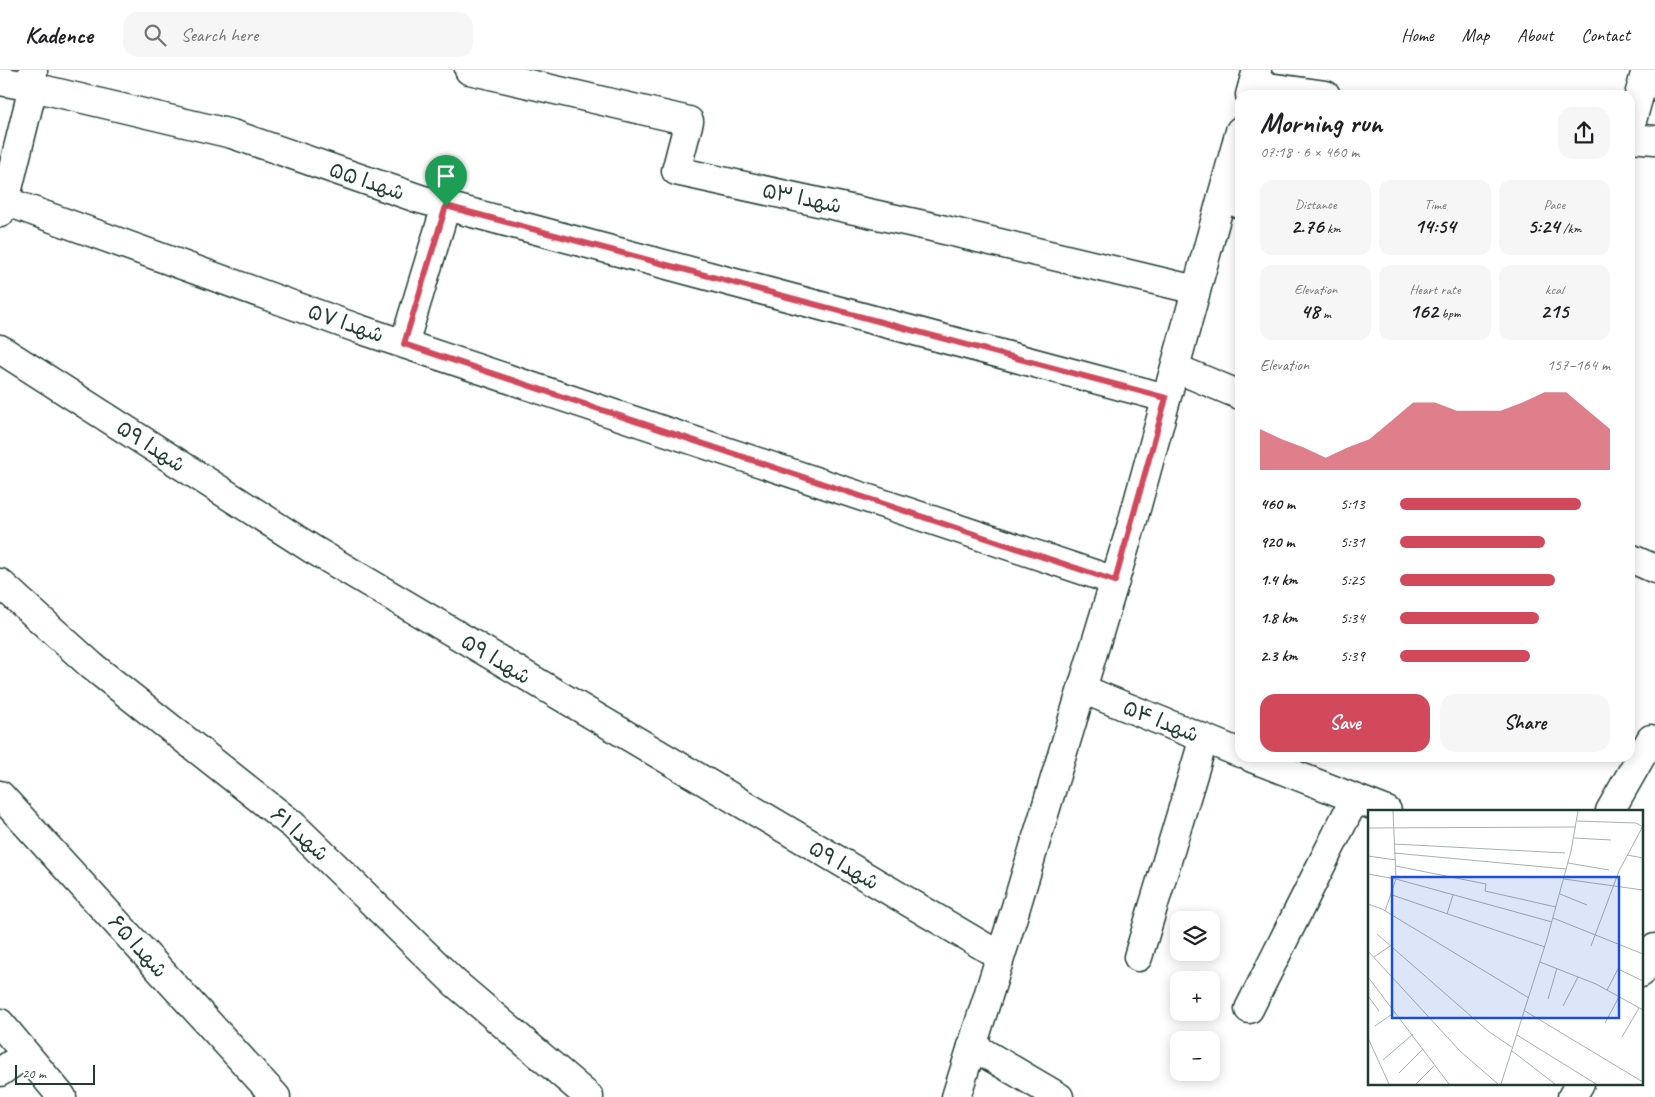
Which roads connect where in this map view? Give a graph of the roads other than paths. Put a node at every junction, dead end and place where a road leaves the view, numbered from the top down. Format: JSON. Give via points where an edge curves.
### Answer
{"nodes":[{"id":1,"x":469,"y":70,"type":"edge"},
{"id":2,"x":1646,"y":70,"type":"edge"},
{"id":3,"x":32,"y":79,"type":"edge"},
{"id":4,"x":0,"y":81,"type":"edge"},
{"id":5,"x":1253,"y":83,"type":"edge"},
{"id":6,"x":1296,"y":90,"type":"edge"},
{"id":7,"x":1635,"y":110,"type":"edge"},
{"id":8,"x":1635,"y":138,"type":"edge"},
{"id":9,"x":1655,"y":140,"type":"edge"},
{"id":10,"x":1235,"y":170,"type":"edge"},
{"id":11,"x":1231,"y":200,"type":"edge"},
{"id":12,"x":446,"y":206,"type":"junction"},
{"id":13,"x":3,"y":207,"type":"edge"},
{"id":14,"x":1196,"y":290,"type":"junction"},
{"id":15,"x":404,"y":344,"type":"junction"},
{"id":16,"x":0,"y":349,"type":"edge"},
{"id":17,"x":1175,"y":368,"type":"junction"},
{"id":18,"x":1235,"y":393,"type":"edge"},
{"id":19,"x":1166,"y":398,"type":"junction"},
{"id":20,"x":1635,"y":560,"type":"edge"},
{"id":21,"x":1655,"y":569,"type":"edge"},
{"id":22,"x":1115,"y":581,"type":"junction"},
{"id":23,"x":0,"y":583,"type":"edge"},
{"id":24,"x":1082,"y":689,"type":"junction"},
{"id":25,"x":1204,"y":738,"type":"junction"},
{"id":26,"x":1655,"y":741,"type":"edge"},
{"id":27,"x":1235,"y":751,"type":"edge"},
{"id":28,"x":1262,"y":762,"type":"edge"},
{"id":29,"x":0,"y":795,"type":"edge"},
{"id":30,"x":1355,"y":798,"type":"junction"},
{"id":31,"x":1385,"y":810,"type":"edge"},
{"id":32,"x":1611,"y":810,"type":"edge"},
{"id":33,"x":1642,"y":937,"type":"edge"},
{"id":34,"x":1655,"y":946,"type":"edge"},
{"id":35,"x":1000,"y":956,"type":"junction"},
{"id":36,"x":1138,"y":957,"type":"dead end"},
{"id":37,"x":1642,"y":971,"type":"edge"},
{"id":38,"x":1250,"y":1009,"type":"dead end"},
{"id":39,"x":0,"y":1023,"type":"edge"},
{"id":40,"x":972,"y":1046,"type":"junction"},
{"id":41,"x":26,"y":1054,"type":"junction"},
{"id":42,"x":0,"y":1072,"type":"edge"},
{"id":43,"x":1579,"y":1084,"type":"edge"},
{"id":44,"x":62,"y":1097,"type":"edge"},
{"id":45,"x":276,"y":1097,"type":"edge"},
{"id":46,"x":589,"y":1097,"type":"edge"},
{"id":47,"x":956,"y":1097,"type":"edge"},
{"id":48,"x":1059,"y":1097,"type":"edge"},
{"id":49,"x":1572,"y":1097,"type":"edge"}],
"edges":[{"from":1,"to":14,"type":"street","name":"شهدا ۵۳","via":[[689,121],[676,171],[928,226]]},
{"from":2,"to":7,"type":"street"},
{"from":3,"to":4,"type":"street","name":"شهدا ۵۵"},
{"from":3,"to":12,"type":"street","name":"شهدا ۵۵","via":[[232,134]]},
{"from":3,"to":13,"type":"street"},
{"from":5,"to":6,"type":"street"},
{"from":8,"to":9,"type":"street"},
{"from":10,"to":11,"type":"street"},
{"from":11,"to":14,"type":"street"},
{"from":12,"to":15,"type":"street"},
{"from":12,"to":19,"type":"street","name":"شهدا ۵۵"},
{"from":13,"to":15,"type":"street","name":"شهدا ۵۷"},
{"from":14,"to":17,"type":"street"},
{"from":15,"to":22,"type":"street","name":"شهدا ۵۷"},
{"from":16,"to":35,"type":"street","name":"شهدا ۵۹","via":[[312,549]]},
{"from":17,"to":18,"type":"street"},
{"from":17,"to":19,"type":"street"},
{"from":19,"to":22,"type":"street"},
{"from":20,"to":21,"type":"street"},
{"from":22,"to":24,"type":"street"},
{"from":23,"to":46,"type":"street","name":"شهدا ۶۱","via":[[92,666],[292,825],[455,983]]},
{"from":24,"to":25,"type":"street","name":"شهدا ۵۴"},
{"from":24,"to":35,"type":"street"},
{"from":25,"to":27,"type":"street","name":"شهدا ۵۴"},
{"from":25,"to":36,"type":"street"},
{"from":26,"to":32,"type":"street","via":[[1651,739]]},
{"from":28,"to":30,"type":"street"},
{"from":29,"to":45,"type":"street","name":"شهدا ۶۵"},
{"from":30,"to":31,"type":"street"},
{"from":30,"to":38,"type":"street"},
{"from":33,"to":34,"type":"street"},
{"from":34,"to":37,"type":"street"},
{"from":35,"to":40,"type":"street"},
{"from":39,"to":41,"type":"street"},
{"from":40,"to":47,"type":"street"},
{"from":40,"to":48,"type":"street"},
{"from":41,"to":42,"type":"street"},
{"from":41,"to":44,"type":"street"},
{"from":43,"to":49,"type":"street"}]}
